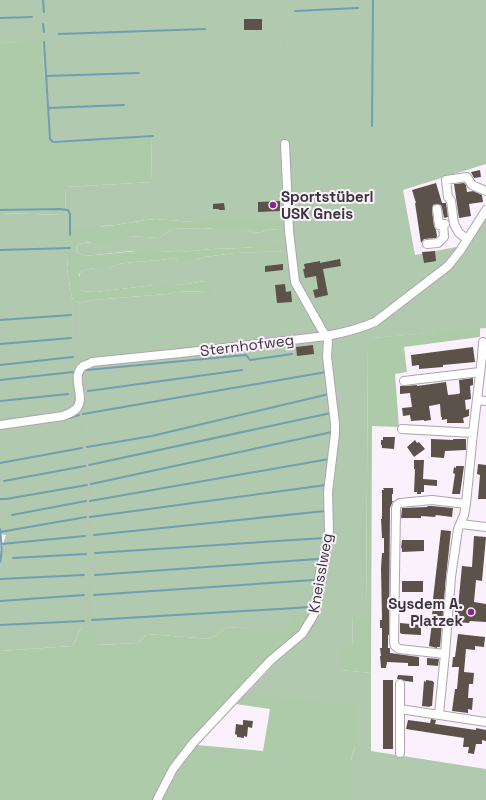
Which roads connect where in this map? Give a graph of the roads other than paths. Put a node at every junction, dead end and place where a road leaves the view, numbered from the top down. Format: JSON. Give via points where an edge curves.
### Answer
{"nodes":[{"id":1,"x":285,"y":144,"type":"road end"},
{"id":2,"x":486,"y":191,"type":"edge"},
{"id":3,"x":437,"y":209,"type":"dead end"},
{"id":4,"x":486,"y":210,"type":"edge"},
{"id":5,"x":443,"y":224,"type":"junction"},
{"id":6,"x":454,"y":224,"type":"junction"},
{"id":7,"x":467,"y":239,"type":"junction"},
{"id":8,"x":427,"y":244,"type":"dead end"},
{"id":9,"x":326,"y":336,"type":"junction"},
{"id":10,"x":483,"y":342,"type":"dead end"},
{"id":11,"x":480,"y":372,"type":"junction"},
{"id":12,"x":404,"y":381,"type":"dead end"},
{"id":13,"x":477,"y":400,"type":"junction"},
{"id":14,"x":486,"y":401,"type":"edge"},
{"id":15,"x":0,"y":424,"type":"edge"},
{"id":16,"x":402,"y":429,"type":"dead end"},
{"id":17,"x":473,"y":433,"type":"junction"},
{"id":18,"x":466,"y":504,"type":"junction"},
{"id":19,"x":461,"y":524,"type":"junction"},
{"id":20,"x":486,"y":528,"type":"edge"},
{"id":21,"x":445,"y":654,"type":"junction"},
{"id":22,"x":400,"y":684,"type":"dead end"},
{"id":23,"x":400,"y":708,"type":"junction"},
{"id":24,"x":439,"y":714,"type":"junction"},
{"id":25,"x":486,"y":722,"type":"edge"},
{"id":26,"x":400,"y":754,"type":"dead end"},
{"id":27,"x":157,"y":800,"type":"edge"}],
"edges":[{"from":1,"to":9,"type":"street","via":[[289,231],[295,282]]},
{"from":2,"to":6,"type":"street","via":[[472,185],[467,177],[446,180]]},
{"from":3,"to":5,"type":"street","via":[[439,225]]},
{"from":4,"to":7,"type":"street","name":"Sternhofweg"},
{"from":5,"to":6,"type":"street"},
{"from":5,"to":8,"type":"street","via":[[444,237],[438,243]]},
{"from":6,"to":7,"type":"street","via":[[459,233]]},
{"from":7,"to":9,"type":"street","name":"Sternhofweg","via":[[448,266],[375,322]]},
{"from":9,"to":15,"type":"street","name":"Sternhofweg","via":[[92,362],[83,366],[79,373],[80,399],[78,408],[72,413]]},
{"from":9,"to":27,"type":"street","name":"Kneisslweg","via":[[336,434],[329,485],[329,531],[312,618],[302,634],[271,660],[188,750],[173,770]]},
{"from":10,"to":11,"type":"street"},
{"from":11,"to":12,"type":"street"},
{"from":11,"to":13,"type":"street"},
{"from":13,"to":14,"type":"street"},
{"from":13,"to":17,"type":"street"},
{"from":16,"to":17,"type":"street"},
{"from":17,"to":18,"type":"street"},
{"from":18,"to":19,"type":"street"},
{"from":18,"to":21,"type":"street","via":[[432,500],[400,503],[396,508],[395,646],[399,649]]},
{"from":19,"to":20,"type":"street"},
{"from":19,"to":21,"type":"street","via":[[458,529],[451,577]]},
{"from":21,"to":24,"type":"street"},
{"from":22,"to":23,"type":"street"},
{"from":23,"to":24,"type":"street"},
{"from":23,"to":26,"type":"street"},
{"from":24,"to":25,"type":"street"}]}
